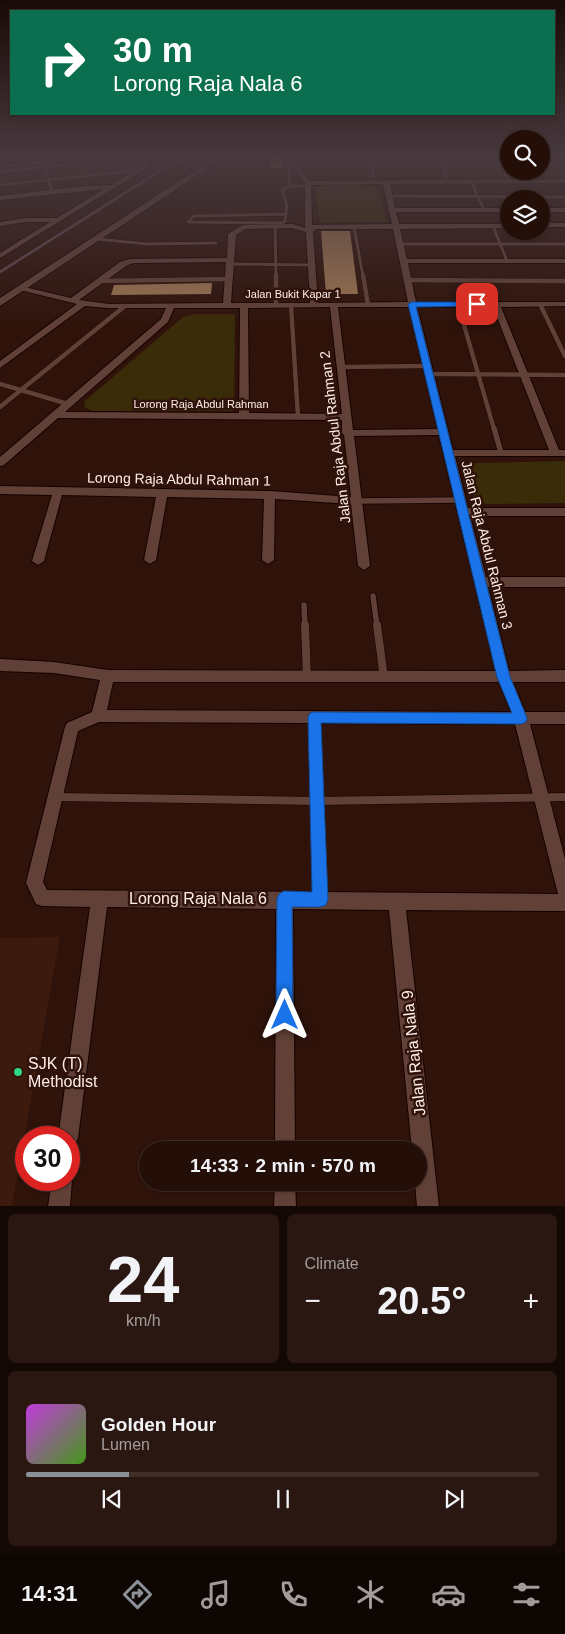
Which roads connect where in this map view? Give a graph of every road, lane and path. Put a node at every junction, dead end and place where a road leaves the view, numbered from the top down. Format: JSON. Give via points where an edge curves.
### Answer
{"nodes":[{"id":1,"x":69,"y":213,"type":"edge"},
{"id":2,"x":135,"y":213,"type":"edge"},
{"id":3,"x":308,"y":213,"type":"edge"},
{"id":4,"x":393,"y":213,"type":"edge"},
{"id":5,"x":285,"y":214,"type":"joint"},
{"id":6,"x":253,"y":215,"type":"junction"},
{"id":7,"x":221,"y":216,"type":"junction"},
{"id":8,"x":58,"y":220,"type":"junction"},
{"id":9,"x":253,"y":222,"type":"junction"},
{"id":10,"x":222,"y":223,"type":"junction"},
{"id":11,"x":0,"y":224,"type":"edge"},
{"id":12,"x":550,"y":225,"type":"edge"},
{"id":13,"x":565,"y":225,"type":"edge"},
{"id":14,"x":275,"y":226,"type":"junction"},
{"id":15,"x":493,"y":226,"type":"junction"},
{"id":16,"x":500,"y":226,"type":"edge"},
{"id":17,"x":354,"y":227,"type":"junction"},
{"id":18,"x":396,"y":227,"type":"junction"},
{"id":19,"x":308,"y":231,"type":"junction"},
{"id":20,"x":96,"y":239,"type":"junction"},
{"id":21,"x":216,"y":243,"type":"dead end"},
{"id":22,"x":400,"y":244,"type":"junction"},
{"id":23,"x":500,"y":244,"type":"junction"},
{"id":24,"x":565,"y":244,"type":"edge"},
{"id":25,"x":0,"y":256,"type":"edge"},
{"id":26,"x":404,"y":261,"type":"junction"},
{"id":27,"x":507,"y":261,"type":"junction"},
{"id":28,"x":565,"y":261,"type":"edge"},
{"id":29,"x":230,"y":262,"type":"junction"},
{"id":30,"x":276,"y":264,"type":"junction"},
{"id":31,"x":311,"y":265,"type":"junction"},
{"id":32,"x":229,"y":279,"type":"junction"},
{"id":33,"x":408,"y":280,"type":"junction"},
{"id":34,"x":100,"y":281,"type":"junction"},
{"id":35,"x":565,"y":281,"type":"edge"},
{"id":36,"x":23,"y":288,"type":"junction"},
{"id":37,"x":72,"y":301,"type":"junction"},
{"id":38,"x":0,"y":303,"type":"edge"},
{"id":39,"x":83,"y":303,"type":"junction"},
{"id":40,"x":412,"y":304,"type":"junction"},
{"id":41,"x":458,"y":304,"type":"junction"},
{"id":42,"x":496,"y":304,"type":"junction"},
{"id":43,"x":540,"y":304,"type":"junction"},
{"id":44,"x":565,"y":304,"type":"edge"},
{"id":45,"x":227,"y":305,"type":"junction"},
{"id":46,"x":244,"y":305,"type":"junction"},
{"id":47,"x":276,"y":305,"type":"junction"},
{"id":48,"x":291,"y":305,"type":"junction"},
{"id":49,"x":314,"y":305,"type":"junction"},
{"id":50,"x":334,"y":305,"type":"junction"},
{"id":51,"x":368,"y":305,"type":"junction"},
{"id":52,"x":125,"y":306,"type":"junction"},
{"id":53,"x":171,"y":306,"type":"junction"},
{"id":54,"x":565,"y":356,"type":"edge"},
{"id":55,"x":0,"y":365,"type":"edge"},
{"id":56,"x":340,"y":367,"type":"junction"},
{"id":57,"x":428,"y":370,"type":"junction"},
{"id":58,"x":478,"y":375,"type":"junction"},
{"id":59,"x":522,"y":375,"type":"junction"},
{"id":60,"x":565,"y":375,"type":"edge"},
{"id":61,"x":0,"y":384,"type":"edge"},
{"id":62,"x":21,"y":390,"type":"junction"},
{"id":63,"x":68,"y":404,"type":"junction"},
{"id":64,"x":0,"y":407,"type":"edge"},
{"id":65,"x":56,"y":415,"type":"junction"},
{"id":66,"x":244,"y":417,"type":"junction"},
{"id":67,"x":298,"y":417,"type":"junction"},
{"id":68,"x":346,"y":417,"type":"junction"},
{"id":69,"x":443,"y":432,"type":"junction"},
{"id":70,"x":348,"y":433,"type":"junction"},
{"id":71,"x":501,"y":453,"type":"junction"},
{"id":72,"x":560,"y":453,"type":"edge"},
{"id":73,"x":448,"y":454,"type":"junction"},
{"id":74,"x":0,"y":463,"type":"edge"},
{"id":75,"x":0,"y":490,"type":"edge"},
{"id":76,"x":58,"y":491,"type":"junction"},
{"id":77,"x":162,"y":493,"type":"junction"},
{"id":78,"x":270,"y":495,"type":"junction"},
{"id":79,"x":356,"y":500,"type":"junction"},
{"id":80,"x":460,"y":500,"type":"junction"},
{"id":81,"x":463,"y":512,"type":"junction"},
{"id":82,"x":565,"y":512,"type":"edge"},
{"id":83,"x":150,"y":560,"type":"dead end"},
{"id":84,"x":268,"y":560,"type":"dead end"},
{"id":85,"x":38,"y":561,"type":"dead end"},
{"id":86,"x":364,"y":566,"type":"dead end"},
{"id":87,"x":480,"y":582,"type":"junction"},
{"id":88,"x":565,"y":582,"type":"edge"},
{"id":89,"x":373,"y":596,"type":"dead end"},
{"id":90,"x":304,"y":605,"type":"dead end"},
{"id":91,"x":0,"y":665,"type":"edge"},
{"id":92,"x":108,"y":676,"type":"junction"},
{"id":93,"x":565,"y":676,"type":"edge"},
{"id":94,"x":504,"y":677,"type":"junction"},
{"id":95,"x":307,"y":678,"type":"junction"},
{"id":96,"x":384,"y":678,"type":"junction"},
{"id":97,"x":98,"y":716,"type":"junction"},
{"id":98,"x":314,"y":717,"type":"junction"},
{"id":99,"x":521,"y":718,"type":"junction"},
{"id":100,"x":565,"y":718,"type":"edge"},
{"id":101,"x":55,"y":797,"type":"junction"},
{"id":102,"x":541,"y":797,"type":"junction"},
{"id":103,"x":565,"y":797,"type":"edge"},
{"id":104,"x":317,"y":801,"type":"junction"},
{"id":105,"x":565,"y":891,"type":"edge"},
{"id":106,"x":100,"y":898,"type":"junction"},
{"id":107,"x":284,"y":899,"type":"junction"},
{"id":108,"x":320,"y":899,"type":"junction"},
{"id":109,"x":397,"y":900,"type":"junction"},
{"id":110,"x":565,"y":903,"type":"edge"},
{"id":111,"x":70,"y":1126,"type":"edge"},
{"id":112,"x":285,"y":1141,"type":"edge"},
{"id":113,"x":61,"y":1191,"type":"edge"},
{"id":114,"x":285,"y":1191,"type":"edge"},
{"id":115,"x":59,"y":1206,"type":"edge"},
{"id":116,"x":286,"y":1206,"type":"edge"},
{"id":117,"x":428,"y":1206,"type":"edge"}],
"edges":[{"from":1,"to":8,"type":"street"},
{"from":2,"to":20,"type":"street"},
{"from":3,"to":19,"type":"street"},
{"from":4,"to":18,"type":"street","name":"Jalan Raja Abdul Rahman 3"},
{"from":5,"to":6,"type":"lane"},
{"from":5,"to":9,"type":"lane","via":[[282,223]]},
{"from":6,"to":7,"type":"lane"},
{"from":6,"to":9,"type":"lane"},
{"from":7,"to":10,"type":"lane"},
{"from":7,"to":10,"type":"lane","via":[[194,216],[188,222]]},
{"from":8,"to":11,"type":"street"},
{"from":8,"to":25,"type":"street"},
{"from":9,"to":10,"type":"lane"},
{"from":12,"to":13,"type":"street"},
{"from":14,"to":19,"type":"street","via":[[292,226]]},
{"from":14,"to":29,"type":"street","via":[[243,227],[232,234]]},
{"from":14,"to":30,"type":"lane"},
{"from":15,"to":16,"type":"street"},
{"from":15,"to":18,"type":"street"},
{"from":15,"to":23,"type":"lane"},
{"from":17,"to":18,"type":"street"},
{"from":17,"to":19,"type":"street","via":[[321,226]]},
{"from":17,"to":51,"type":"lane"},
{"from":18,"to":22,"type":"street","name":"Jalan Raja Abdul Rahman 3"},
{"from":19,"to":31,"type":"street"},
{"from":20,"to":21,"type":"lane","via":[[147,244]]},
{"from":20,"to":36,"type":"street"},
{"from":22,"to":23,"type":"lane"},
{"from":22,"to":26,"type":"street","name":"Jalan Raja Abdul Rahman 3"},
{"from":23,"to":24,"type":"lane"},
{"from":23,"to":27,"type":"lane"},
{"from":26,"to":27,"type":"street"},
{"from":26,"to":33,"type":"street","name":"Jalan Raja Abdul Rahman 3"},
{"from":27,"to":28,"type":"street"},
{"from":29,"to":30,"type":"lane"},
{"from":29,"to":32,"type":"street"},
{"from":29,"to":34,"type":"street","via":[[133,261],[123,264]]},
{"from":30,"to":31,"type":"lane"},
{"from":30,"to":47,"type":"lane"},
{"from":31,"to":49,"type":"street"},
{"from":32,"to":34,"type":"lane"},
{"from":32,"to":45,"type":"street"},
{"from":33,"to":35,"type":"lane"},
{"from":33,"to":40,"type":"street","name":"Jalan Raja Abdul Rahman 3"},
{"from":34,"to":37,"type":"street"},
{"from":36,"to":37,"type":"street","name":"Jalan Bukit Kapar 1"},
{"from":36,"to":38,"type":"street"},
{"from":37,"to":39,"type":"street","name":"Jalan Bukit Kapar 1"},
{"from":39,"to":52,"type":"street","name":"Jalan Bukit Kapar 1"},
{"from":39,"to":55,"type":"street"},
{"from":40,"to":41,"type":"street","name":"Jalan Bukit Kapar 1"},
{"from":40,"to":51,"type":"street","name":"Jalan Bukit Kapar 1"},
{"from":40,"to":57,"type":"street","name":"Jalan Raja Abdul Rahman 3"},
{"from":41,"to":42,"type":"street","name":"Jalan Bukit Kapar 1"},
{"from":41,"to":58,"type":"lane"},
{"from":42,"to":43,"type":"street","name":"Jalan Bukit Kapar 1"},
{"from":42,"to":59,"type":"street"},
{"from":43,"to":44,"type":"street","name":"Jalan Bukit Kapar 1"},
{"from":43,"to":54,"type":"lane"},
{"from":45,"to":46,"type":"street","name":"Jalan Bukit Kapar 1"},
{"from":45,"to":53,"type":"street","name":"Jalan Bukit Kapar 1"},
{"from":46,"to":47,"type":"street","name":"Jalan Bukit Kapar 1"},
{"from":46,"to":66,"type":"street"},
{"from":47,"to":48,"type":"street","name":"Jalan Bukit Kapar 1"},
{"from":48,"to":49,"type":"street","name":"Jalan Bukit Kapar 1"},
{"from":48,"to":67,"type":"lane"},
{"from":49,"to":50,"type":"street","name":"Jalan Bukit Kapar 1"},
{"from":50,"to":51,"type":"street","name":"Jalan Bukit Kapar 1"},
{"from":50,"to":56,"type":"street","name":"Jalan Raja Abdul Rahman 2"},
{"from":52,"to":53,"type":"street","name":"Jalan Bukit Kapar 1"},
{"from":52,"to":62,"type":"lane"},
{"from":53,"to":63,"type":"street","via":[[164,320]]},
{"from":56,"to":57,"type":"lane"},
{"from":56,"to":68,"type":"street","name":"Jalan Raja Abdul Rahman 2"},
{"from":57,"to":58,"type":"lane"},
{"from":57,"to":69,"type":"street","name":"Jalan Raja Abdul Rahman 3"},
{"from":58,"to":59,"type":"lane"},
{"from":58,"to":71,"type":"lane"},
{"from":59,"to":60,"type":"lane"},
{"from":59,"to":72,"type":"street"},
{"from":61,"to":62,"type":"lane"},
{"from":62,"to":63,"type":"lane"},
{"from":62,"to":64,"type":"lane"},
{"from":63,"to":65,"type":"street"},
{"from":65,"to":66,"type":"street","name":"Lorong Raja Abdul Rahman"},
{"from":65,"to":74,"type":"street"},
{"from":66,"to":67,"type":"street","name":"Lorong Raja Abdul Rahman"},
{"from":67,"to":68,"type":"street","name":"Lorong Raja Abdul Rahman"},
{"from":68,"to":70,"type":"street","name":"Jalan Raja Abdul Rahman 2"},
{"from":69,"to":70,"type":"street"},
{"from":69,"to":73,"type":"street","name":"Jalan Raja Abdul Rahman 3"},
{"from":70,"to":79,"type":"street","name":"Jalan Raja Abdul Rahman 2"},
{"from":71,"to":72,"type":"street"},
{"from":71,"to":73,"type":"street"},
{"from":73,"to":80,"type":"street","name":"Jalan Raja Abdul Rahman 3"},
{"from":75,"to":76,"type":"street","name":"Lorong Raja Abdul Rahman 1"},
{"from":76,"to":77,"type":"street","name":"Lorong Raja Abdul Rahman 1"},
{"from":76,"to":85,"type":"street"},
{"from":77,"to":78,"type":"street","name":"Lorong Raja Abdul Rahman 1"},
{"from":77,"to":83,"type":"street"},
{"from":78,"to":79,"type":"street","name":"Lorong Raja Abdul Rahman 1"},
{"from":78,"to":84,"type":"street"},
{"from":79,"to":80,"type":"lane"},
{"from":79,"to":86,"type":"street","name":"Jalan Raja Abdul Rahman 2"},
{"from":80,"to":81,"type":"street","name":"Jalan Raja Abdul Rahman 3"},
{"from":81,"to":82,"type":"street"},
{"from":81,"to":87,"type":"street","name":"Jalan Raja Abdul Rahman 3"},
{"from":87,"to":88,"type":"street"},
{"from":87,"to":94,"type":"street","name":"Jalan Raja Abdul Rahman 3"},
{"from":89,"to":96,"type":"lane"},
{"from":90,"to":95,"type":"lane"},
{"from":91,"to":92,"type":"street","via":[[37,665]]},
{"from":92,"to":95,"type":"street"},
{"from":92,"to":97,"type":"street"},
{"from":93,"to":94,"type":"street"},
{"from":94,"to":96,"type":"street"},
{"from":94,"to":99,"type":"street","name":"Jalan Raja Abdul Rahman 3"},
{"from":95,"to":96,"type":"street"},
{"from":97,"to":98,"type":"street"},
{"from":97,"to":101,"type":"street","via":[[72,728]]},
{"from":98,"to":99,"type":"street"},
{"from":98,"to":104,"type":"lane"},
{"from":99,"to":100,"type":"street"},
{"from":99,"to":102,"type":"street","name":"Jalan Raja Abdul Rahman 3"},
{"from":101,"to":104,"type":"lane"},
{"from":101,"to":106,"type":"street","name":"Lorong Raja Nala 6","via":[[34,883],[42,898]]},
{"from":102,"to":103,"type":"lane"},
{"from":102,"to":104,"type":"lane"},
{"from":102,"to":105,"type":"street","name":"Jalan Raja Abdul Rahman 3"},
{"from":104,"to":108,"type":"lane"},
{"from":106,"to":107,"type":"street","name":"Lorong Raja Nala 6"},
{"from":106,"to":111,"type":"street"},
{"from":107,"to":108,"type":"street","name":"Lorong Raja Nala 6"},
{"from":107,"to":112,"type":"street"},
{"from":108,"to":109,"type":"street","name":"Lorong Raja Nala 6"},
{"from":109,"to":110,"type":"street","name":"Lorong Raja Nala 6"},
{"from":109,"to":117,"type":"street","name":"Jalan Raja Nala 9"},
{"from":113,"to":115,"type":"street"},
{"from":114,"to":116,"type":"street"}]}
